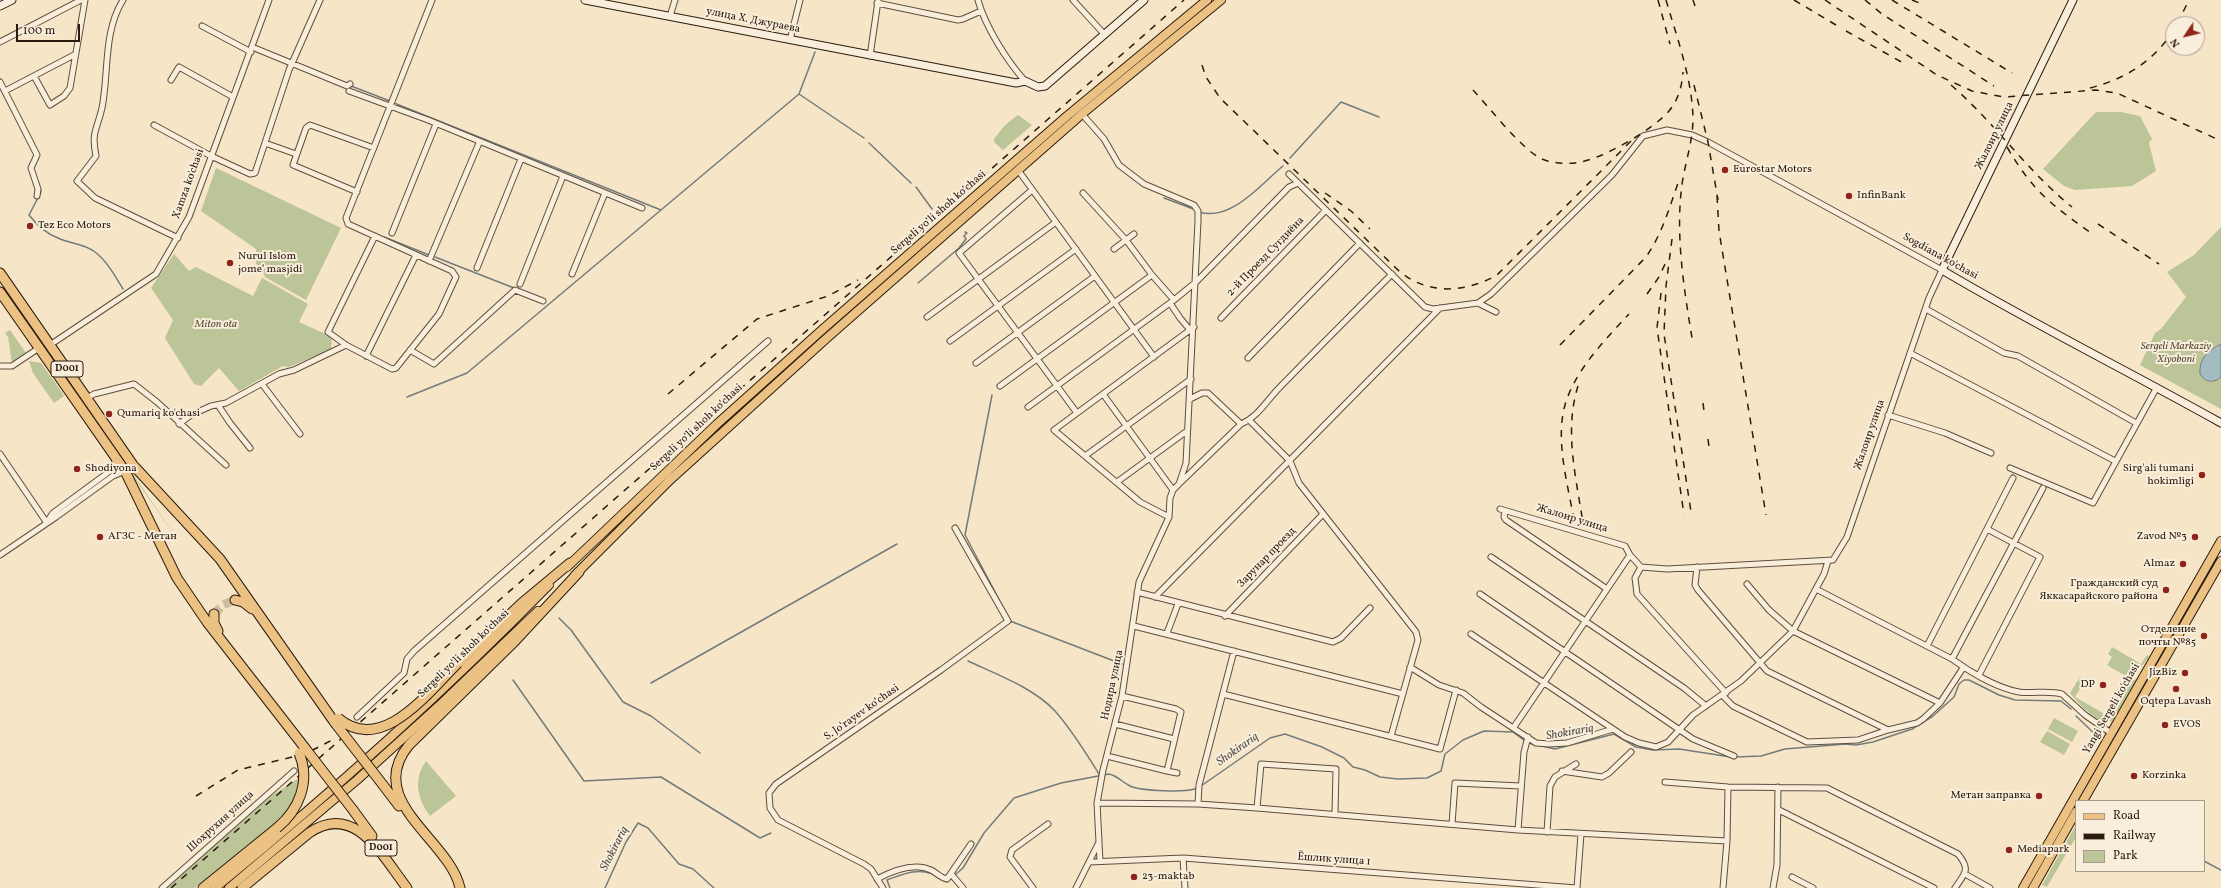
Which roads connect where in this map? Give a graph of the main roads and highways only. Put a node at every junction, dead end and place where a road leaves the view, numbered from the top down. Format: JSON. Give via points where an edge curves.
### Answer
{"nodes":[{"id":1,"x":1207,"y":0,"type":"edge"},
{"id":2,"x":1221,"y":0,"type":"edge"},
{"id":3,"x":0,"y":273,"type":"edge"},
{"id":4,"x":0,"y":292,"type":"edge"},
{"id":5,"x":31,"y":318,"type":"junction"},
{"id":6,"x":22,"y":324,"type":"junction"},
{"id":7,"x":2221,"y":541,"type":"edge"},
{"id":8,"x":2221,"y":560,"type":"edge"},
{"id":9,"x":570,"y":563,"type":"junction"},
{"id":10,"x":579,"y":572,"type":"junction"},
{"id":11,"x":2198,"y":581,"type":"junction"},
{"id":12,"x":2206,"y":586,"type":"junction"},
{"id":13,"x":235,"y":600,"type":"dead end"},
{"id":14,"x":214,"y":614,"type":"dead end"},
{"id":15,"x":260,"y":617,"type":"junction"},
{"id":16,"x":228,"y":648,"type":"junction"},
{"id":17,"x":2154,"y":657,"type":"junction"},
{"id":18,"x":2163,"y":662,"type":"junction"},
{"id":19,"x":336,"y":720,"type":"junction"},
{"id":20,"x":302,"y":750,"type":"junction"},
{"id":21,"x":2092,"y":767,"type":"junction"},
{"id":22,"x":2100,"y":771,"type":"junction"},
{"id":23,"x":2084,"y":800,"type":"edge"},
{"id":24,"x":2075,"y":814,"type":"edge"},
{"id":25,"x":441,"y":855,"type":"junction"},
{"id":26,"x":203,"y":888,"type":"edge"},
{"id":27,"x":215,"y":888,"type":"edge"},
{"id":28,"x":229,"y":888,"type":"edge"},
{"id":29,"x":242,"y":888,"type":"edge"},
{"id":30,"x":407,"y":888,"type":"edge"},
{"id":31,"x":460,"y":888,"type":"edge"},
{"id":32,"x":468,"y":888,"type":"edge"},
{"id":33,"x":2023,"y":888,"type":"edge"},
{"id":34,"x":2033,"y":888,"type":"edge"}],
"edges":[{"from":1,"to":9,"type":"main road","name":"Sergeli yo‘li shoh ko‘chasi","via":[[1067,116],[823,329]]},
{"from":2,"to":10,"type":"main road","name":"Sergeli yo‘li shoh ko‘chasi","via":[[1082,114],[722,431]]},
{"from":3,"to":5,"type":"highway","number":"D001"},
{"from":4,"to":6,"type":"highway","number":"D001"},
{"from":5,"to":6,"type":"highway","via":[[25,318]]},
{"from":5,"to":15,"type":"highway","number":"D001","via":[[133,464],[213,550]]},
{"from":6,"to":16,"type":"highway","number":"D001","via":[[125,471],[177,578]]},
{"from":7,"to":11,"type":"main road","name":"Yangi Sergeli ko'chasi"},
{"from":8,"to":12,"type":"main road","name":"Yangi Sergeli ko'chasi"},
{"from":9,"to":19,"type":"highway","bridge":true,"via":[[522,603],[404,716],[390,725],[374,729],[361,729]]},
{"from":9,"to":27,"type":"main road","name":"Sergeli yo‘li shoh ko‘chasi","via":[[428,704],[352,774]]},
{"from":10,"to":25,"type":"highway","via":[[515,641],[409,745],[400,758],[396,776],[398,795]]},
{"from":10,"to":28,"type":"main road","name":"Sergeli yo‘li shoh ko‘chasi","via":[[404,738]]},
{"from":11,"to":12,"type":"main road"},
{"from":11,"to":17,"type":"main road","name":"Yangi Sergeli ko'chasi"},
{"from":12,"to":18,"type":"main road","name":"Yangi Sergeli ko'chasi"},
{"from":13,"to":15,"type":"highway","via":[[246,604]]},
{"from":14,"to":16,"type":"highway","via":[[214,625]]},
{"from":15,"to":19,"type":"highway","number":"D001"},
{"from":16,"to":20,"type":"highway","number":"D001"},
{"from":17,"to":18,"type":"main road"},
{"from":17,"to":21,"type":"main road","name":"Yangi Sergeli ko'chasi"},
{"from":18,"to":22,"type":"main road","name":"Yangi Sergeli ko'chasi"},
{"from":19,"to":25,"type":"highway","bridge":true,"via":[[412,823]]},
{"from":20,"to":26,"type":"highway","bridge":true,"via":[[304,772],[301,795],[294,810],[277,828]]},
{"from":20,"to":30,"type":"highway","number":"D001","bridge":true,"via":[[352,810]]},
{"from":21,"to":22,"type":"main road"},
{"from":21,"to":33,"type":"main road","name":"Yangi Sergeli ko'chasi"},
{"from":22,"to":23,"type":"main road","name":"Yangi Sergeli ko'chasi"},
{"from":24,"to":34,"type":"main road"},
{"from":25,"to":31,"type":"highway"},
{"from":25,"to":32,"type":"highway"},
{"from":29,"to":30,"type":"highway","via":[[309,833],[322,825],[334,823],[350,825],[364,834]]}]}
